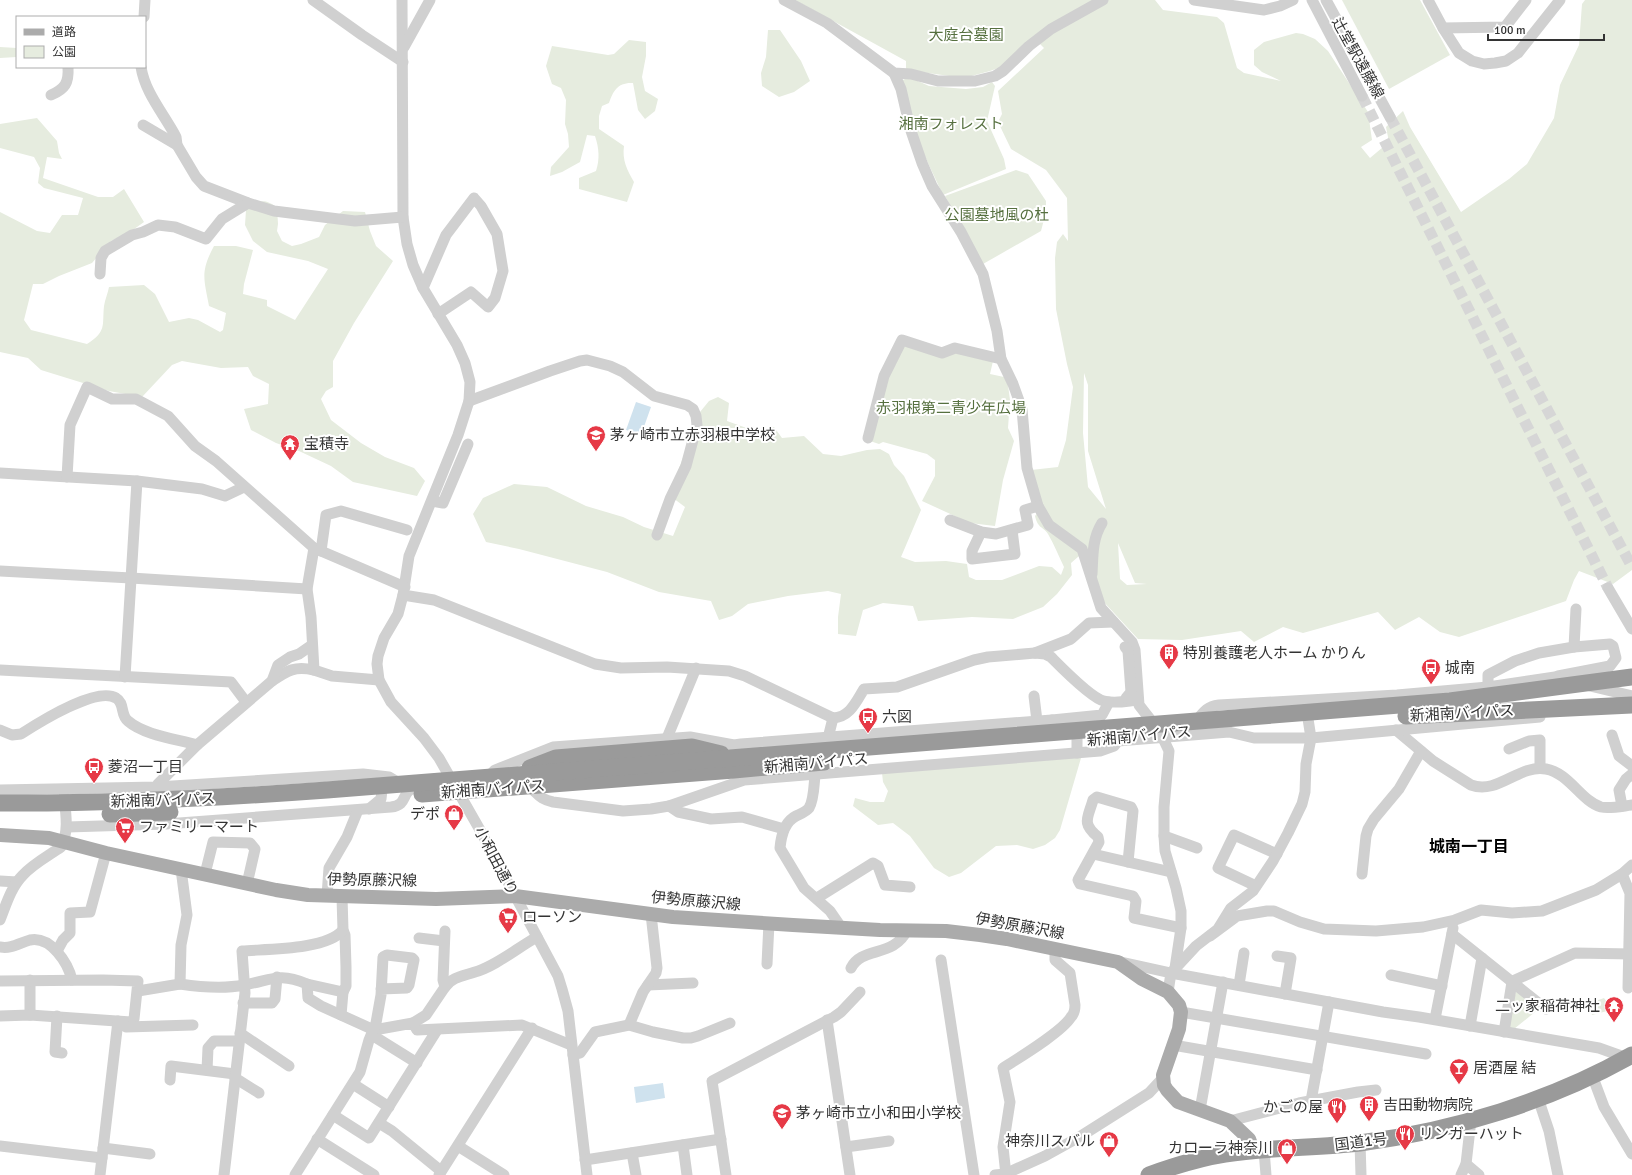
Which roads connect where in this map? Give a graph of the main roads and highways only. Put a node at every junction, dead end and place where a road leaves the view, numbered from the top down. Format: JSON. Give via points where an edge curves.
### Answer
{"nodes":[{"id":1,"x":1632,"y":677,"type":"edge"},
{"id":2,"x":1632,"y":705,"type":"edge"},
{"id":3,"x":733,"y":764,"type":"junction"},
{"id":4,"x":503,"y":779,"type":"junction"},
{"id":5,"x":0,"y":803,"type":"edge"},
{"id":6,"x":0,"y":814,"type":"edge"},
{"id":7,"x":0,"y":835,"type":"edge"},
{"id":8,"x":1629,"y":1056,"type":"edge"},
{"id":9,"x":1259,"y":1150,"type":"junction"},
{"id":10,"x":1154,"y":1174,"type":"edge"}],
"edges":[{"from":1,"to":3,"type":"highway","name":"新湘南バイパス","via":[[1450,701]]},
{"from":2,"to":3,"type":"highway","name":"新湘南バイパス","via":[[1450,713]]},
{"from":3,"to":4,"type":"highway","name":"新湘南バイパス"},
{"from":3,"to":4,"type":"highway","via":[[696,785],[651,789],[559,795]]},
{"from":4,"to":5,"type":"highway","name":"新湘南バイパス","via":[[188,799]]},
{"from":4,"to":6,"type":"highway","name":"新湘南バイパス","via":[[197,810],[74,815]]},
{"from":7,"to":9,"type":"main road","name":"伊勢原藤沢線","via":[[49,838],[291,893],[436,899],[515,896],[651,914],[769,924],[946,931],[1007,939],[1118,962],[1142,979],[1168,992],[1182,1012],[1162,1079],[1167,1090],[1178,1102],[1230,1121]]},
{"from":8,"to":9,"type":"highway","name":"国道1号","via":[[1538,1098],[1471,1120],[1409,1135],[1360,1143]]},
{"from":9,"to":10,"type":"highway","name":"国道1号","via":[[1196,1160],[1170,1166]]}]}
